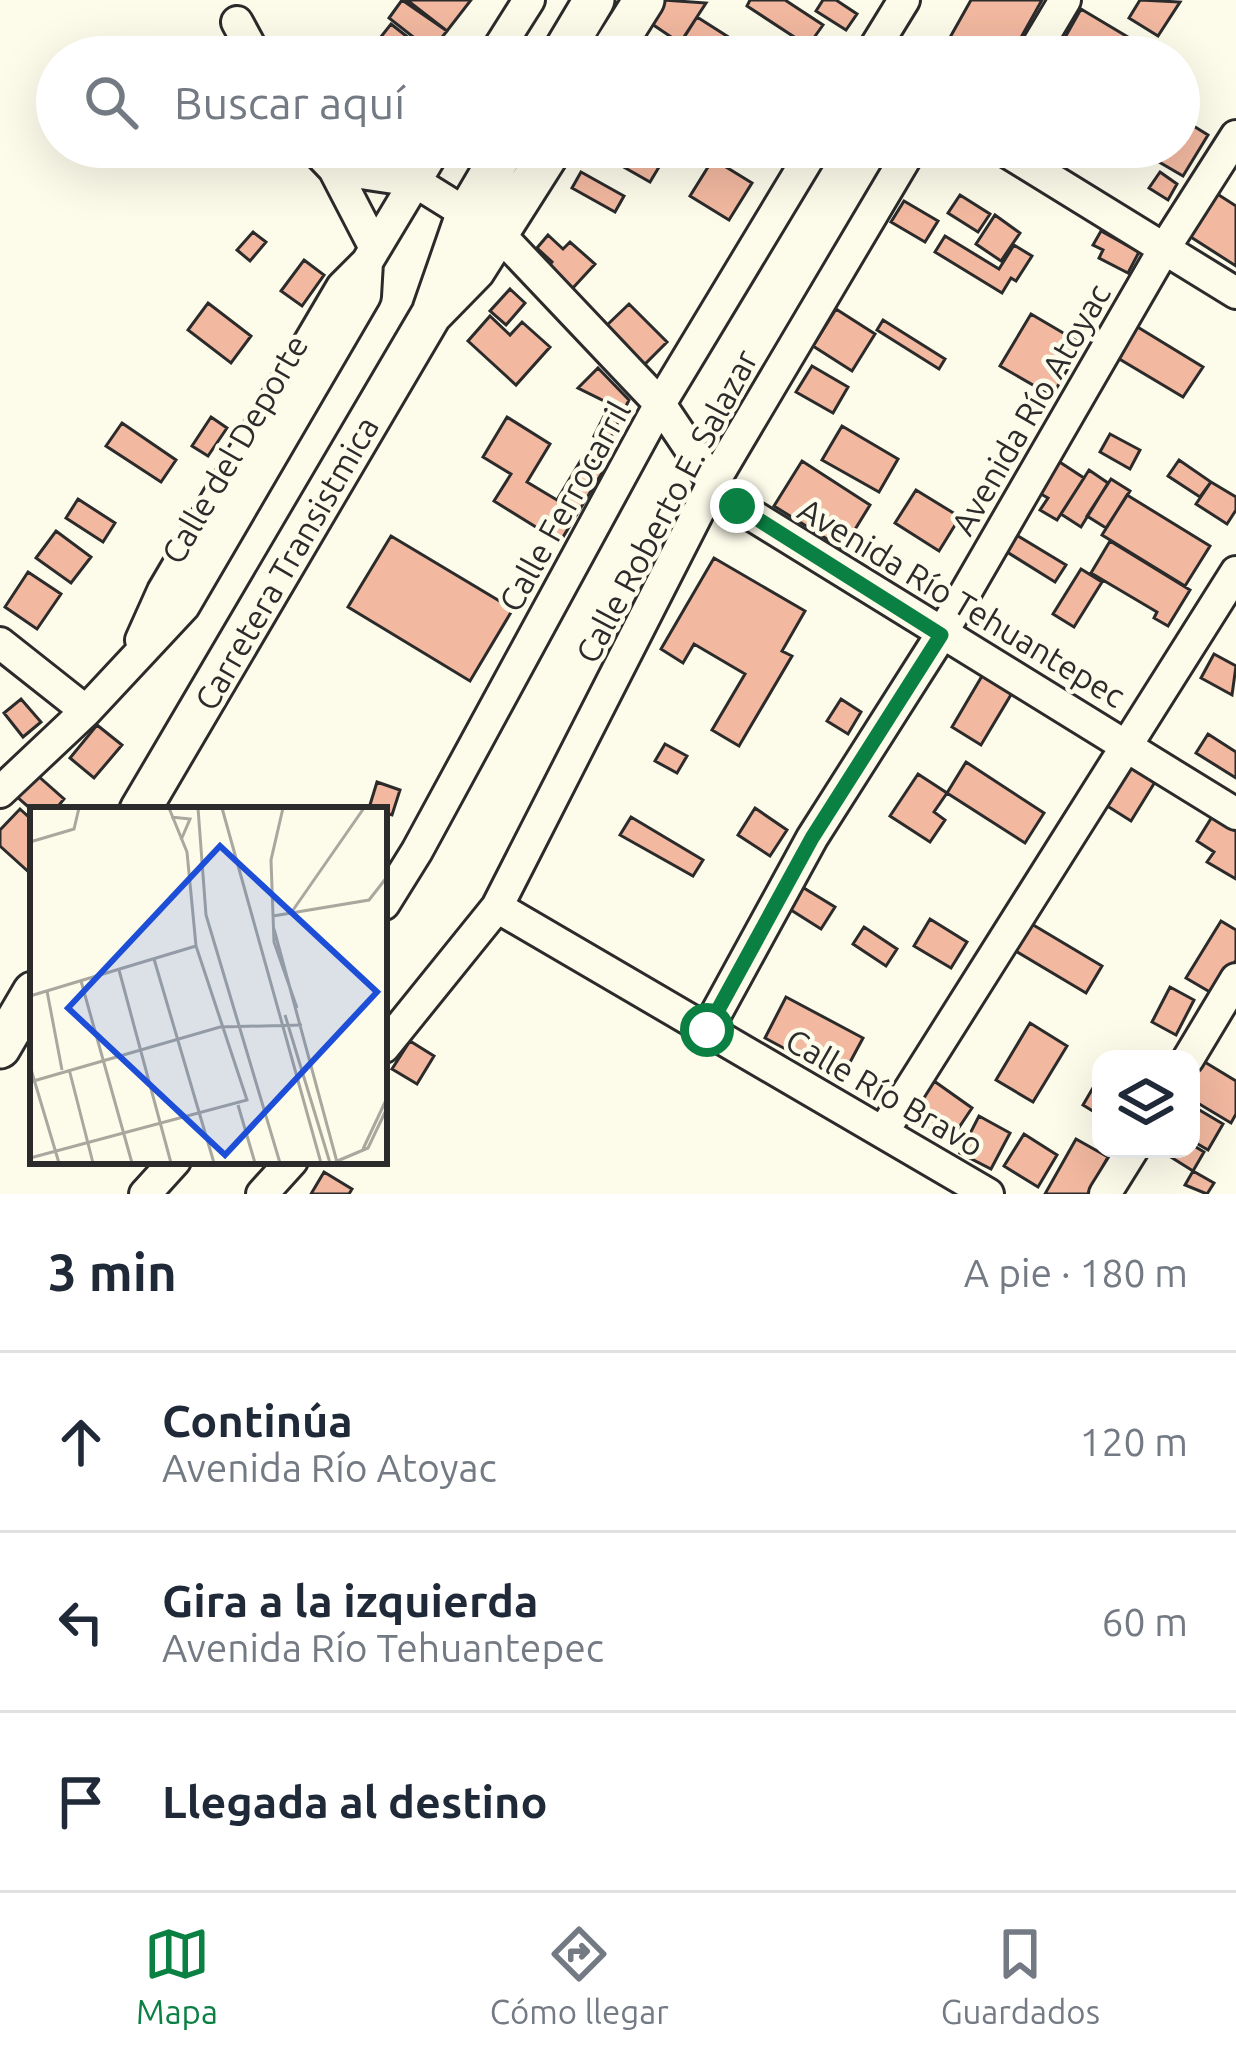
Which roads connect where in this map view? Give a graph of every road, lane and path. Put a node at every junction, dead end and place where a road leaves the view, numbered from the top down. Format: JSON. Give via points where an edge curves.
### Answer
{"nodes":[{"id":1,"x":529,"y":0,"type":"edge"},
{"id":2,"x":594,"y":0,"type":"edge"},
{"id":3,"x":644,"y":0,"type":"edge"},
{"id":4,"x":904,"y":0,"type":"edge"},
{"id":5,"x":1065,"y":0,"type":"edge"},
{"id":6,"x":236,"y":22,"type":"dead end"},
{"id":7,"x":244,"y":36,"type":"edge"},
{"id":8,"x":507,"y":36,"type":"edge"},
{"id":9,"x":573,"y":36,"type":"edge"},
{"id":10,"x":621,"y":36,"type":"edge"},
{"id":11,"x":882,"y":36,"type":"edge"},
{"id":12,"x":1044,"y":36,"type":"edge"},
{"id":13,"x":1236,"y":136,"type":"edge"},
{"id":14,"x":329,"y":168,"type":"edge"},
{"id":15,"x":363,"y":168,"type":"edge"},
{"id":16,"x":422,"y":168,"type":"edge"},
{"id":17,"x":500,"y":168,"type":"edge"},
{"id":18,"x":534,"y":168,"type":"edge"},
{"id":19,"x":802,"y":168,"type":"edge"},
{"id":20,"x":900,"y":168,"type":"edge"},
{"id":21,"x":1033,"y":168,"type":"edge"},
{"id":22,"x":414,"y":181,"type":"junction"},
{"id":23,"x":483,"y":225,"type":"junction"},
{"id":24,"x":1164,"y":249,"type":"junction"},
{"id":25,"x":371,"y":255,"type":"junction"},
{"id":26,"x":1236,"y":292,"type":"edge"},
{"id":27,"x":660,"y":404,"type":"junction"},
{"id":28,"x":713,"y":483,"type":"junction"},
{"id":29,"x":1236,"y":572,"type":"edge"},
{"id":30,"x":941,"y":635,"type":"junction"},
{"id":31,"x":1,"y":645,"type":"edge"},
{"id":32,"x":86,"y":711,"type":"junction"},
{"id":33,"x":1128,"y":746,"type":"junction"},
{"id":34,"x":0,"y":792,"type":"edge"},
{"id":35,"x":142,"y":807,"type":"edge"},
{"id":36,"x":1236,"y":814,"type":"edge"},
{"id":37,"x":387,"y":899,"type":"edge"},
{"id":38,"x":497,"y":907,"type":"junction"},
{"id":39,"x":1236,"y":980,"type":"edge"},
{"id":40,"x":30,"y":997,"type":"edge"},
{"id":41,"x":707,"y":1030,"type":"junction"},
{"id":42,"x":387,"y":1042,"type":"edge"},
{"id":43,"x":0,"y":1048,"type":"edge"},
{"id":44,"x":1193,"y":1050,"type":"edge"},
{"id":45,"x":883,"y":1132,"type":"junction"},
{"id":46,"x":1128,"y":1158,"type":"edge"},
{"id":47,"x":172,"y":1164,"type":"edge"},
{"id":48,"x":289,"y":1164,"type":"edge"},
{"id":49,"x":145,"y":1194,"type":"edge"},
{"id":50,"x":262,"y":1194,"type":"edge"},
{"id":51,"x":988,"y":1194,"type":"edge"},
{"id":52,"x":1106,"y":1194,"type":"edge"}],
"edges":[{"from":1,"to":8,"type":"street"},
{"from":2,"to":9,"type":"main road"},
{"from":3,"to":10,"type":"main road"},
{"from":4,"to":11,"type":"street"},
{"from":5,"to":12,"type":"street"},
{"from":6,"to":7,"type":"street"},
{"from":13,"to":24,"type":"street","name":"Avenida Río Atoyac"},
{"from":14,"to":25,"type":"street"},
{"from":15,"to":22,"type":"street"},
{"from":16,"to":22,"type":"street","name":"Calle del Deporte"},
{"from":17,"to":23,"type":"main road","name":"Carretera Transistmica"},
{"from":18,"to":23,"type":"main road","name":"Carretera Transistmica"},
{"from":19,"to":27,"type":"street","name":"Calle Ferrocarril"},
{"from":20,"to":28,"type":"street","name":"Calle Roberto E. Salazar"},
{"from":21,"to":24,"type":"street"},
{"from":22,"to":23,"type":"street","name":"Avenida Río Tehuantepec"},
{"from":22,"to":25,"type":"street","name":"Calle del Deporte"},
{"from":23,"to":27,"type":"street","name":"Avenida Río Tehuantepec"},
{"from":23,"to":35,"type":"main road","name":"Carretera Transistmica","via":[[475,271],[431,315]]},
{"from":24,"to":26,"type":"street"},
{"from":24,"to":30,"type":"street","name":"Avenida Río Atoyac"},
{"from":25,"to":32,"type":"street","name":"Calle del Deporte","via":[[365,296],[184,606]]},
{"from":27,"to":28,"type":"street","name":"Avenida Río Tehuantepec"},
{"from":27,"to":37,"type":"street","name":"Calle Ferrocarril"},
{"from":28,"to":30,"type":"street","name":"Avenida Río Tehuantepec"},
{"from":28,"to":38,"type":"street","name":"Calle Roberto E. Salazar"},
{"from":29,"to":33,"type":"street"},
{"from":30,"to":33,"type":"street","name":"Avenida Río Tehuantepec"},
{"from":30,"to":41,"type":"street","name":"Avenida Río Atoyac","via":[[812,838]]},
{"from":31,"to":32,"type":"street"},
{"from":32,"to":34,"type":"street","name":"Calle del Deporte"},
{"from":33,"to":36,"type":"street","name":"Avenida Río Tehuantepec"},
{"from":33,"to":45,"type":"street"},
{"from":38,"to":41,"type":"street","name":"Calle Río Bravo"},
{"from":38,"to":42,"type":"street","name":"Calle Roberto E. Salazar"},
{"from":39,"to":44,"type":"street"},
{"from":40,"to":43,"type":"main road"},
{"from":41,"to":45,"type":"street","name":"Calle Río Bravo"},
{"from":45,"to":51,"type":"street","name":"Calle Río Bravo"},
{"from":46,"to":52,"type":"street"},
{"from":47,"to":49,"type":"street"},
{"from":48,"to":50,"type":"street"}]}
